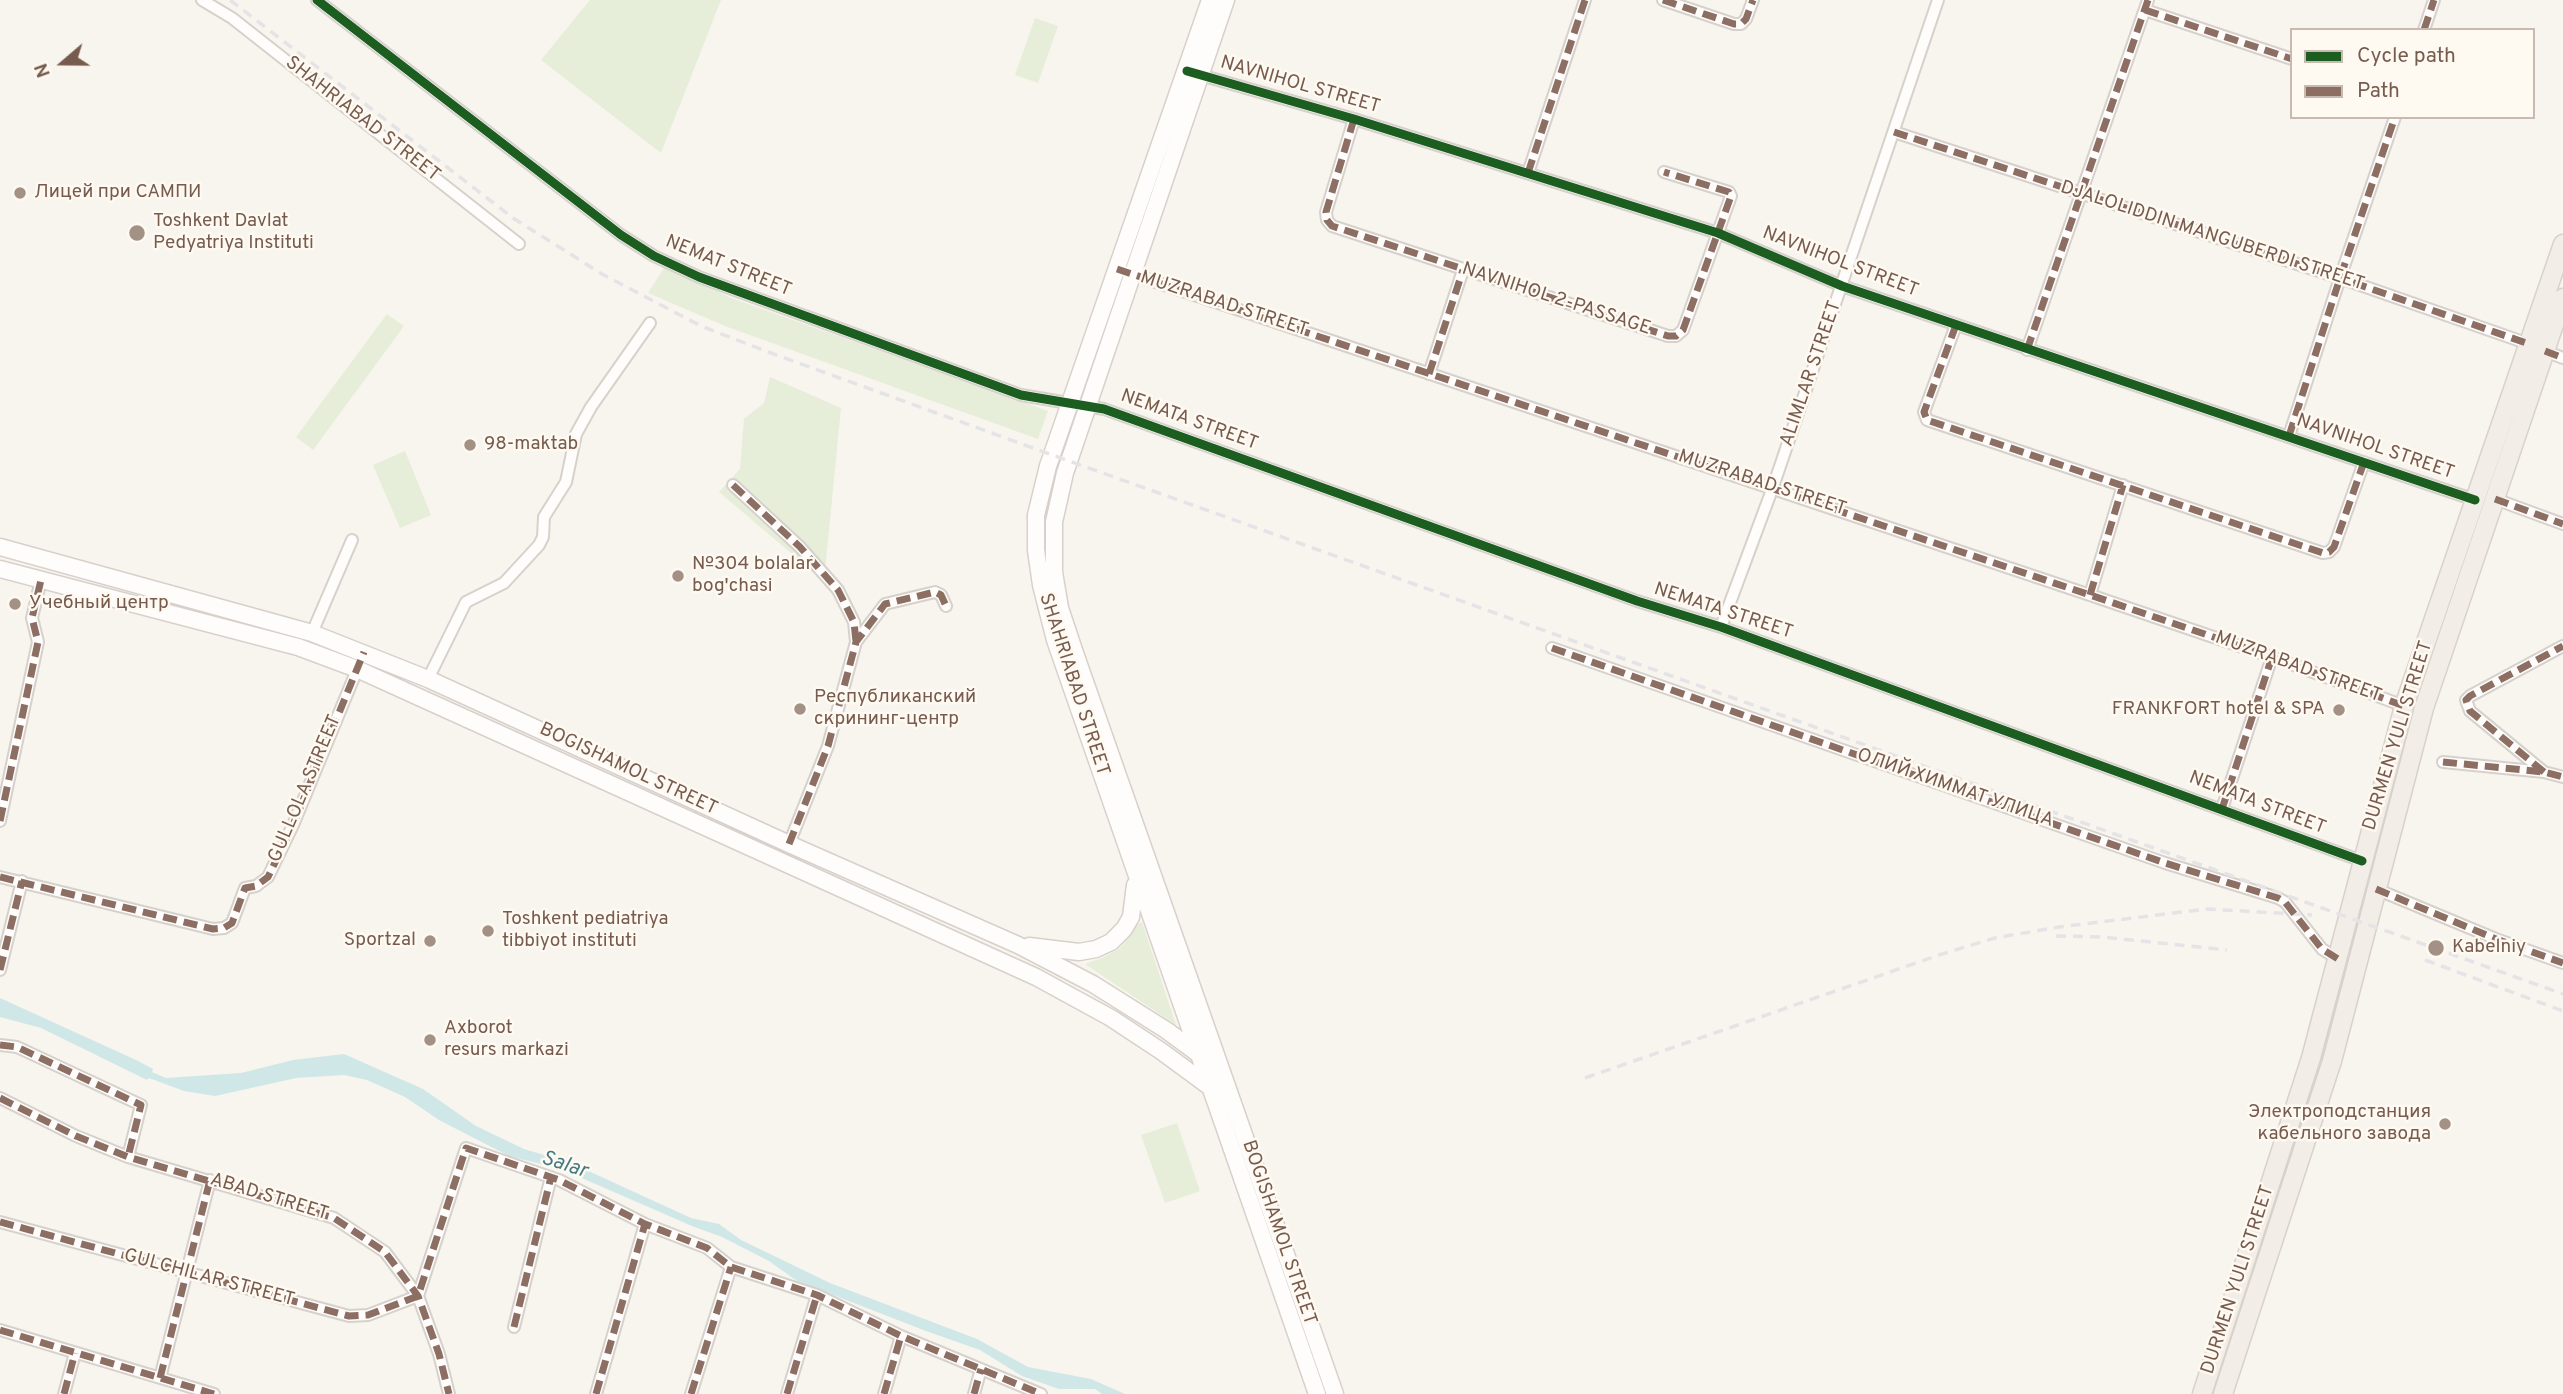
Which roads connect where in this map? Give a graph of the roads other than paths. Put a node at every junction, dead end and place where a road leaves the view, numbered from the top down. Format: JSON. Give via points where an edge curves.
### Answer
{"nodes":[{"id":1,"x":202,"y":0,"type":"edge"},
{"id":2,"x":317,"y":0,"type":"edge"},
{"id":3,"x":1210,"y":0,"type":"edge"},
{"id":4,"x":1226,"y":0,"type":"edge"},
{"id":5,"x":1585,"y":0,"type":"edge"},
{"id":6,"x":1663,"y":0,"type":"edge"},
{"id":7,"x":1753,"y":0,"type":"edge"},
{"id":8,"x":1938,"y":0,"type":"edge"},
{"id":9,"x":2434,"y":0,"type":"edge"},
{"id":10,"x":1676,"y":2,"type":"edge"},
{"id":11,"x":2146,"y":5,"type":"edge"},
{"id":12,"x":2425,"y":28,"type":"edge"},
{"id":13,"x":2290,"y":58,"type":"edge"},
{"id":14,"x":1194,"y":73,"type":"junction"},
{"id":15,"x":1354,"y":119,"type":"junction"},
{"id":16,"x":2394,"y":119,"type":"edge"},
{"id":17,"x":1894,"y":132,"type":"junction"},
{"id":18,"x":1664,"y":172,"type":"dead end"},
{"id":19,"x":1528,"y":173,"type":"junction"},
{"id":20,"x":2080,"y":194,"type":"junction"},
{"id":21,"x":1718,"y":233,"type":"junction"},
{"id":22,"x":519,"y":244,"type":"dead end"},
{"id":23,"x":2563,"y":244,"type":"edge"},
{"id":24,"x":1463,"y":270,"type":"junction"},
{"id":25,"x":1125,"y":272,"type":"junction"},
{"id":26,"x":2340,"y":278,"type":"junction"},
{"id":27,"x":1842,"y":286,"type":"junction"},
{"id":28,"x":2563,"y":298,"type":"edge"},
{"id":29,"x":650,"y":323,"type":"dead end"},
{"id":30,"x":1956,"y":325,"type":"junction"},
{"id":31,"x":2537,"y":348,"type":"junction"},
{"id":32,"x":2027,"y":350,"type":"junction"},
{"id":33,"x":2563,"y":358,"type":"edge"},
{"id":34,"x":1429,"y":374,"type":"junction"},
{"id":35,"x":1070,"y":403,"type":"junction"},
{"id":36,"x":1088,"y":405,"type":"junction"},
{"id":37,"x":2290,"y":436,"type":"junction"},
{"id":38,"x":2364,"y":462,"type":"junction"},
{"id":39,"x":733,"y":485,"type":"dead end"},
{"id":40,"x":2123,"y":485,"type":"junction"},
{"id":41,"x":1773,"y":487,"type":"junction"},
{"id":42,"x":2483,"y":498,"type":"junction"},
{"id":43,"x":2563,"y":524,"type":"edge"},
{"id":44,"x":352,"y":540,"type":"dead end"},
{"id":45,"x":0,"y":547,"type":"edge"},
{"id":46,"x":0,"y":569,"type":"edge"},
{"id":47,"x":41,"y":580,"type":"junction"},
{"id":48,"x":2090,"y":595,"type":"junction"},
{"id":49,"x":946,"y":606,"type":"dead end"},
{"id":50,"x":1721,"y":627,"type":"junction"},
{"id":51,"x":312,"y":633,"type":"junction"},
{"id":52,"x":856,"y":642,"type":"junction"},
{"id":53,"x":2563,"y":646,"type":"edge"},
{"id":54,"x":1552,"y":648,"type":"dead end"},
{"id":55,"x":363,"y":652,"type":"junction"},
{"id":56,"x":2272,"y":657,"type":"junction"},
{"id":57,"x":357,"y":669,"type":"junction"},
{"id":58,"x":428,"y":679,"type":"junction"},
{"id":59,"x":2404,"y":706,"type":"junction"},
{"id":60,"x":2443,"y":762,"type":"dead end"},
{"id":61,"x":625,"y":769,"type":"junction"},
{"id":62,"x":2544,"y":772,"type":"junction"},
{"id":63,"x":2563,"y":777,"type":"edge"},
{"id":64,"x":618,"y":787,"type":"junction"},
{"id":65,"x":685,"y":796,"type":"junction"},
{"id":66,"x":2222,"y":809,"type":"junction"},
{"id":67,"x":678,"y":814,"type":"junction"},
{"id":68,"x":0,"y":821,"type":"edge"},
{"id":69,"x":789,"y":844,"type":"junction"},
{"id":70,"x":2362,"y":861,"type":"junction"},
{"id":71,"x":1133,"y":866,"type":"junction"},
{"id":72,"x":0,"y":877,"type":"edge"},
{"id":73,"x":22,"y":881,"type":"junction"},
{"id":74,"x":2376,"y":889,"type":"junction"},
{"id":75,"x":911,"y":897,"type":"junction"},
{"id":76,"x":903,"y":916,"type":"junction"},
{"id":77,"x":1018,"y":945,"type":"junction"},
{"id":78,"x":2338,"y":959,"type":"junction"},
{"id":79,"x":2563,"y":963,"type":"edge"},
{"id":80,"x":0,"y":970,"type":"edge"},
{"id":81,"x":1187,"y":998,"type":"junction"},
{"id":82,"x":0,"y":1045,"type":"edge"},
{"id":83,"x":1198,"y":1053,"type":"junction"},
{"id":84,"x":1222,"y":1071,"type":"junction"},
{"id":85,"x":1210,"y":1087,"type":"junction"},
{"id":86,"x":0,"y":1098,"type":"edge"},
{"id":87,"x":128,"y":1157,"type":"junction"},
{"id":88,"x":551,"y":1177,"type":"junction"},
{"id":89,"x":210,"y":1180,"type":"junction"},
{"id":90,"x":1262,"y":1212,"type":"junction"},
{"id":91,"x":0,"y":1222,"type":"edge"},
{"id":92,"x":645,"y":1224,"type":"junction"},
{"id":93,"x":731,"y":1267,"type":"junction"},
{"id":94,"x":186,"y":1273,"type":"junction"},
{"id":95,"x":817,"y":1295,"type":"junction"},
{"id":96,"x":418,"y":1296,"type":"junction"},
{"id":97,"x":514,"y":1327,"type":"dead end"},
{"id":98,"x":0,"y":1330,"type":"edge"},
{"id":99,"x":901,"y":1336,"type":"junction"},
{"id":100,"x":75,"y":1353,"type":"junction"},
{"id":101,"x":981,"y":1369,"type":"junction"},
{"id":102,"x":159,"y":1378,"type":"junction"},
{"id":103,"x":64,"y":1394,"type":"edge"},
{"id":104,"x":214,"y":1394,"type":"edge"},
{"id":105,"x":449,"y":1394,"type":"edge"},
{"id":106,"x":596,"y":1394,"type":"edge"},
{"id":107,"x":691,"y":1394,"type":"edge"},
{"id":108,"x":787,"y":1394,"type":"edge"},
{"id":109,"x":884,"y":1394,"type":"edge"},
{"id":110,"x":974,"y":1394,"type":"edge"},
{"id":111,"x":1041,"y":1394,"type":"edge"},
{"id":112,"x":1317,"y":1394,"type":"edge"},
{"id":113,"x":1335,"y":1394,"type":"edge"},
{"id":114,"x":2202,"y":1394,"type":"edge"},
{"id":115,"x":2223,"y":1394,"type":"edge"}],
"edges":[{"from":1,"to":22,"type":"street","name":"SHAHRIABAD STREET","via":[[232,18]]},
{"from":2,"to":35,"type":"street","name":"NEMAT STREET","via":[[654,256],[716,284],[1021,395]]},
{"from":3,"to":14,"type":"main road","name":"SHAHRIABAD STREET"},
{"from":4,"to":14,"type":"main road","name":"SHAHRIABAD STREET"},
{"from":5,"to":19,"type":"street"},
{"from":6,"to":10,"type":"street"},
{"from":7,"to":10,"type":"street","via":[[1741,24]]},
{"from":8,"to":17,"type":"street","name":"АLIMLAR STREET"},
{"from":9,"to":12,"type":"street"},
{"from":11,"to":13,"type":"street"},
{"from":11,"to":20,"type":"street"},
{"from":14,"to":15,"type":"street","name":"NAVNIHOL STREET"},
{"from":14,"to":25,"type":"main road","name":"SHAHRIABAD STREET"},
{"from":15,"to":19,"type":"street","name":"NAVNIHOL STREET"},
{"from":15,"to":24,"type":"street","name":"NAVNIHOL 2-PASSAGE","via":[[1327,220],[1332,226]]},
{"from":16,"to":26,"type":"street"},
{"from":17,"to":20,"type":"street","name":"DJALOLIDDIN MANGUBERDI STREET"},
{"from":17,"to":27,"type":"street","name":"АLIMLAR STREET"},
{"from":18,"to":21,"type":"street","name":"NAVNIHOL 2-PASSAGE","via":[[1729,192]]},
{"from":19,"to":21,"type":"street","name":"NAVNIHOL STREET"},
{"from":20,"to":26,"type":"street","name":"DJALOLIDDIN MANGUBERDI STREET"},
{"from":20,"to":32,"type":"street"},
{"from":21,"to":24,"type":"street","name":"NAVNIHOL 2-PASSAGE","via":[[1683,330],[1676,336]]},
{"from":21,"to":27,"type":"street","name":"NAVNIHOL STREET"},
{"from":23,"to":31,"type":"main road","name":"DURMEN YULI STREET"},
{"from":24,"to":34,"type":"street"},
{"from":25,"to":34,"type":"street","name":"MUZRABAD STREET"},
{"from":25,"to":35,"type":"main road","name":"SHAHRIABAD STREET"},
{"from":25,"to":36,"type":"main road","name":"SHAHRIABAD STREET"},
{"from":26,"to":31,"type":"street","name":"DJALOLIDDIN MANGUBERDI STREET"},
{"from":26,"to":37,"type":"street"},
{"from":27,"to":30,"type":"street","name":"NAVNIHOL STREET"},
{"from":27,"to":41,"type":"street","name":"АLIMLAR STREET"},
{"from":28,"to":31,"type":"main road","name":"DURMEN YULI STREET"},
{"from":29,"to":58,"type":"street","via":[[576,434],[566,482],[544,517],[543,537],[504,583],[466,602]]},
{"from":30,"to":32,"type":"street","name":"NAVNIHOL STREET"},
{"from":30,"to":40,"type":"street","via":[[1924,412],[1927,420]]},
{"from":31,"to":33,"type":"street","name":"DJALOLIDDIN MANGUBERDI STREET"},
{"from":31,"to":42,"type":"main road","name":"DURMEN YULI STREET"},
{"from":32,"to":37,"type":"street","name":"NAVNIHOL STREET"},
{"from":34,"to":41,"type":"street","name":"MUZRABAD STREET"},
{"from":35,"to":36,"type":"street","name":"NEMATA STREET"},
{"from":35,"to":71,"type":"main road","name":"SHAHRIABAD STREET","via":[[1038,503],[1035,539],[1039,574],[1055,640]]},
{"from":36,"to":50,"type":"street","name":"NEMATA STREET"},
{"from":36,"to":81,"type":"main road","name":"SHAHRIABAD STREET","via":[[1055,514],[1055,584]]},
{"from":37,"to":38,"type":"street","name":"NAVNIHOL STREET"},
{"from":38,"to":40,"type":"street","via":[[2334,547],[2323,553]]},
{"from":38,"to":42,"type":"street","name":"NAVNIHOL STREET"},
{"from":39,"to":52,"type":"street","via":[[800,547],[838,590],[854,622]]},
{"from":40,"to":48,"type":"street"},
{"from":41,"to":48,"type":"street","name":"MUZRABAD STREET"},
{"from":41,"to":50,"type":"street","name":"АLIMLAR STREET"},
{"from":42,"to":43,"type":"street","name":"NAVNIHOL STREET"},
{"from":42,"to":59,"type":"main road","name":"DURMEN YULI STREET"},
{"from":42,"to":74,"type":"main road","name":"DURMEN YULI STREET"},
{"from":44,"to":51,"type":"street"},
{"from":45,"to":51,"type":"main road","name":"BOGISHAMOL STREET"},
{"from":46,"to":47,"type":"main road","name":"BOGISHAMOL STREET"},
{"from":47,"to":57,"type":"main road","name":"BOGISHAMOL STREET","via":[[299,648]]},
{"from":47,"to":68,"type":"street","via":[[32,618],[38,642]]},
{"from":48,"to":56,"type":"street","name":"MUZRABAD STREET"},
{"from":49,"to":52,"type":"street","via":[[935,592],[885,604]]},
{"from":50,"to":66,"type":"street","name":"NEMATA STREET"},
{"from":51,"to":55,"type":"main road","name":"BOGISHAMOL STREET"},
{"from":52,"to":69,"type":"street","via":[[828,746]]},
{"from":53,"to":62,"type":"street","via":[[2466,700],[2470,711]]},
{"from":54,"to":78,"type":"street","name":"ОЛИЙ ХИММАТ УЛИЦА","via":[[2165,863],[2278,898],[2322,949]]},
{"from":55,"to":57,"type":"street","name":"GULLOLA STREET"},
{"from":55,"to":58,"type":"main road","name":"BOGISHAMOL STREET"},
{"from":56,"to":59,"type":"street","name":"MUZRABAD STREET"},
{"from":56,"to":66,"type":"street"},
{"from":57,"to":64,"type":"main road","name":"BOGISHAMOL STREET"},
{"from":57,"to":73,"type":"street","name":"GULLOLA STREET","via":[[268,877],[244,888],[232,923],[213,929]]},
{"from":58,"to":61,"type":"main road","name":"BOGISHAMOL STREET"},
{"from":59,"to":70,"type":"main road","name":"DURMEN YULI STREET"},
{"from":60,"to":62,"type":"street"},
{"from":61,"to":64,"type":"main road"},
{"from":61,"to":65,"type":"main road","name":"BOGISHAMOL STREET"},
{"from":62,"to":63,"type":"street"},
{"from":64,"to":67,"type":"main road","name":"BOGISHAMOL STREET"},
{"from":65,"to":67,"type":"main road"},
{"from":65,"to":69,"type":"main road","name":"BOGISHAMOL STREET"},
{"from":66,"to":70,"type":"street","name":"NEMATA STREET"},
{"from":67,"to":76,"type":"main road","name":"BOGISHAMOL STREET"},
{"from":69,"to":75,"type":"main road","name":"BOGISHAMOL STREET"},
{"from":70,"to":78,"type":"main road","name":"DURMEN YULI STREET"},
{"from":71,"to":77,"type":"main road","via":[[1133,911],[1111,942],[1079,951]]},
{"from":71,"to":81,"type":"main road","name":"SHAHRIABAD STREET"},
{"from":72,"to":73,"type":"street","name":"GULLOLA STREET"},
{"from":73,"to":80,"type":"street"},
{"from":74,"to":79,"type":"street"},
{"from":74,"to":115,"type":"main road","name":"DURMEN YULI STREET","via":[[2332,1061]]},
{"from":75,"to":76,"type":"main road"},
{"from":75,"to":77,"type":"main road","name":"BOGISHAMOL STREET"},
{"from":76,"to":85,"type":"main road","name":"BOGISHAMOL STREET","via":[[1089,1005]]},
{"from":77,"to":83,"type":"main road","name":"BOGISHAMOL STREET","via":[[1093,984]]},
{"from":78,"to":114,"type":"main road","name":"DURMEN YULI STREET","via":[[2311,1058]]},
{"from":81,"to":83,"type":"main road","name":"SHAHRIABAD STREET"},
{"from":81,"to":84,"type":"main road","name":"SHAHRIABAD STREET"},
{"from":82,"to":87,"type":"street","via":[[17,1047],[141,1105]]},
{"from":83,"to":84,"type":"main road","name":"BOGISHAMOL STREET"},
{"from":83,"to":85,"type":"main road","name":"SHAHRIABAD STREET"},
{"from":84,"to":85,"type":"main road"},
{"from":84,"to":90,"type":"main road","name":"BOGISHAMOL STREET"},
{"from":85,"to":90,"type":"main road","name":"BOGISHAMOL STREET"},
{"from":86,"to":87,"type":"street","name":"ABAD STREET"},
{"from":87,"to":89,"type":"street","name":"ABAD STREET"},
{"from":88,"to":92,"type":"street"},
{"from":88,"to":96,"type":"street","via":[[466,1148]]},
{"from":88,"to":97,"type":"street"},
{"from":89,"to":94,"type":"street"},
{"from":89,"to":96,"type":"street","name":"ABAD STREET","via":[[334,1218],[385,1252]]},
{"from":90,"to":112,"type":"main road","name":"BOGISHAMOL STREET"},
{"from":90,"to":113,"type":"main road","name":"BOGISHAMOL STREET"},
{"from":91,"to":94,"type":"street","name":"GULCHILAR STREET"},
{"from":92,"to":93,"type":"street","via":[[707,1248]]},
{"from":92,"to":106,"type":"street"},
{"from":93,"to":95,"type":"street"},
{"from":93,"to":107,"type":"street"},
{"from":94,"to":96,"type":"street","name":"GULCHILAR STREET","via":[[349,1316],[368,1315]]},
{"from":94,"to":102,"type":"street"},
{"from":95,"to":99,"type":"street"},
{"from":95,"to":108,"type":"street"},
{"from":96,"to":105,"type":"street","name":"ABAD STREET"},
{"from":98,"to":100,"type":"street"},
{"from":99,"to":101,"type":"street"},
{"from":99,"to":109,"type":"street"},
{"from":100,"to":102,"type":"street"},
{"from":100,"to":103,"type":"street"},
{"from":101,"to":110,"type":"street"},
{"from":101,"to":111,"type":"street"},
{"from":102,"to":104,"type":"street"}]}
